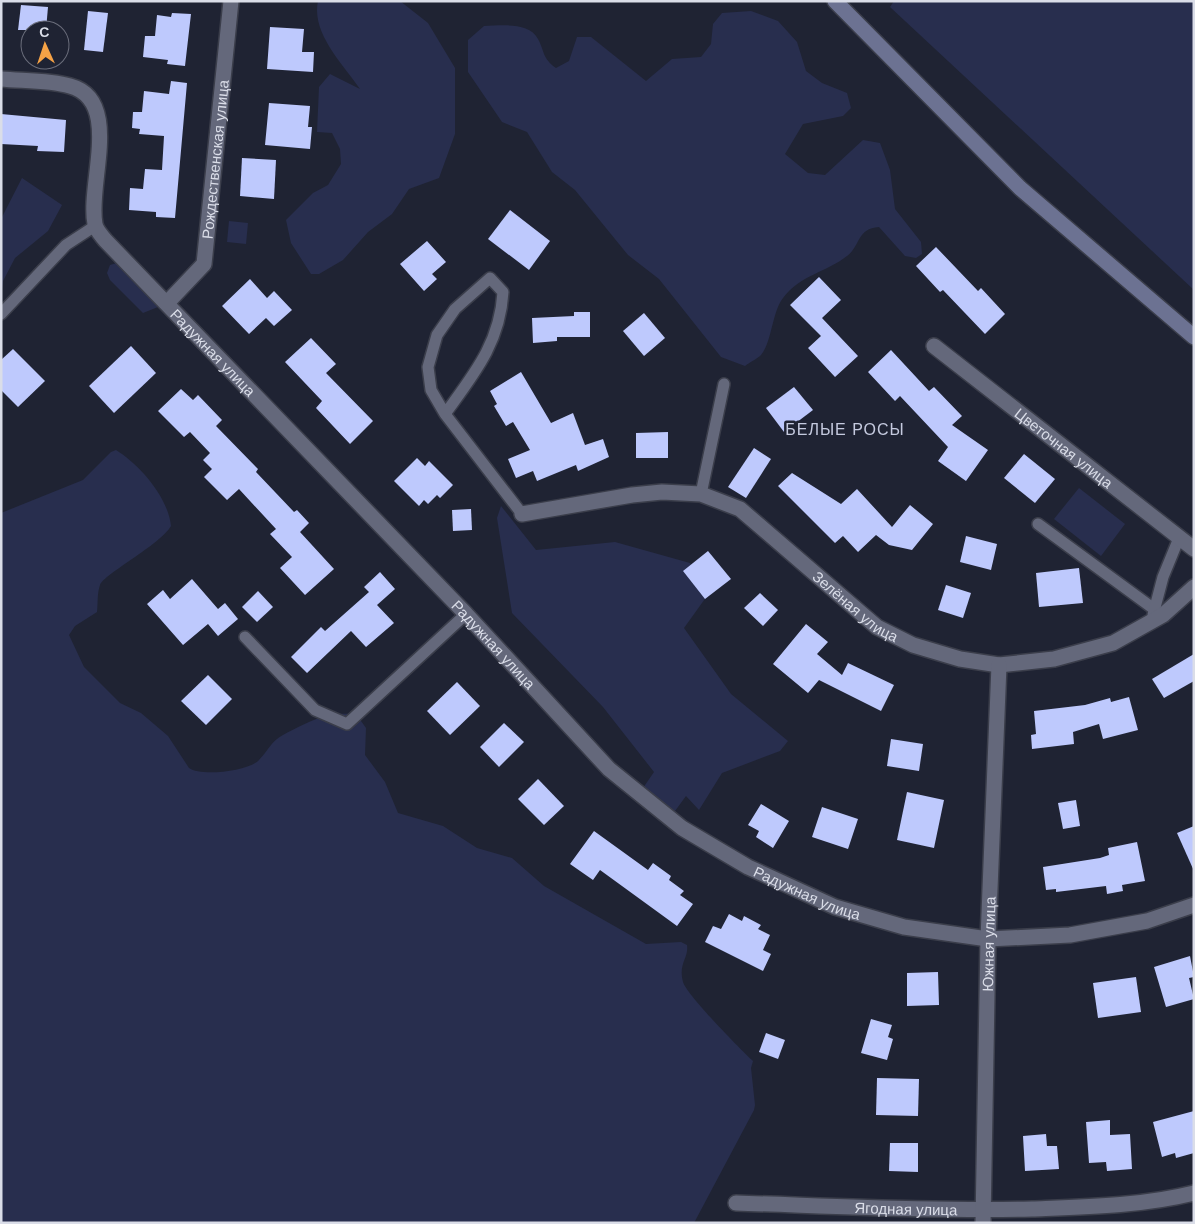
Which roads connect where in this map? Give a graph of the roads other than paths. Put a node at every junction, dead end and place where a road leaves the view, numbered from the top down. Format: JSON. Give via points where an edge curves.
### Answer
{"nodes":[{"id":1,"x":231,"y":1,"type":"edge"},
{"id":2,"x":835,"y":1,"type":"edge"},
{"id":3,"x":1,"y":79,"type":"edge"},
{"id":4,"x":95,"y":226,"type":"junction"},
{"id":5,"x":167,"y":303,"type":"junction"},
{"id":6,"x":1,"y":314,"type":"edge"},
{"id":7,"x":1194,"y":337,"type":"edge"},
{"id":8,"x":934,"y":346,"type":"dead end"},
{"id":9,"x":724,"y":384,"type":"dead end"},
{"id":10,"x":446,"y":414,"type":"junction"},
{"id":11,"x":700,"y":494,"type":"junction"},
{"id":12,"x":522,"y":514,"type":"joint"},
{"id":13,"x":1038,"y":524,"type":"dead end"},
{"id":14,"x":1179,"y":538,"type":"junction"},
{"id":15,"x":1194,"y":550,"type":"edge"},
{"id":16,"x":1194,"y":587,"type":"edge"},
{"id":17,"x":466,"y":614,"type":"junction"},
{"id":18,"x":1153,"y":615,"type":"junction"},
{"id":19,"x":245,"y":637,"type":"dead end"},
{"id":20,"x":999,"y":665,"type":"junction"},
{"id":21,"x":1194,"y":905,"type":"edge"},
{"id":22,"x":988,"y":939,"type":"junction"},
{"id":23,"x":1194,"y":1193,"type":"edge"},
{"id":24,"x":736,"y":1203,"type":"dead end"},
{"id":25,"x":984,"y":1216,"type":"edge"}],
"edges":[{"from":1,"to":5,"type":"street","name":"Рождественская улица","via":[[204,264]]},
{"from":2,"to":7,"type":"main road","via":[[1020,188]]},
{"from":3,"to":4,"type":"street","via":[[71,86],[90,96],[97,109],[100,128],[94,193]]},
{"from":4,"to":5,"type":"street","name":"Радужная улица"},
{"from":4,"to":6,"type":"lane","via":[[66,246]]},
{"from":5,"to":17,"type":"street","name":"Радужная улица"},
{"from":8,"to":14,"type":"street","name":"Цветочная улица"},
{"from":9,"to":11,"type":"lane"},
{"from":10,"to":10,"type":"lane","via":[[478,368],[502,315],[503,292],[490,278],[456,309],[437,335],[428,367],[431,390]]},
{"from":10,"to":12,"type":"lane"},
{"from":11,"to":12,"type":"street","name":"Зелёная улица","via":[[662,492],[632,495]]},
{"from":11,"to":20,"type":"street","name":"Зелёная улица","via":[[740,510],[877,627],[922,648],[960,659]]},
{"from":13,"to":18,"type":"lane"},
{"from":14,"to":15,"type":"street","name":"Цветочная улица"},
{"from":14,"to":18,"type":"lane","via":[[1163,577]]},
{"from":16,"to":18,"type":"street","name":"Зелёная улица","via":[[1163,615]]},
{"from":17,"to":19,"type":"lane","via":[[347,724],[315,710]]},
{"from":17,"to":22,"type":"street","name":"Радужная улица","via":[[609,769],[682,828],[748,867],[834,907],[904,927]]},
{"from":18,"to":20,"type":"street","name":"Зелёная улица","via":[[1113,642],[1054,659]]},
{"from":20,"to":22,"type":"street","name":"Южная улица"},
{"from":21,"to":22,"type":"street","name":"Радужная улица","via":[[1148,921],[1070,935]]},
{"from":22,"to":25,"type":"street","name":"Южная улица"},
{"from":23,"to":25,"type":"street","name":"Ягодная улица","via":[[1168,1199]]},
{"from":24,"to":25,"type":"street","name":"Ягодная улица"}]}
